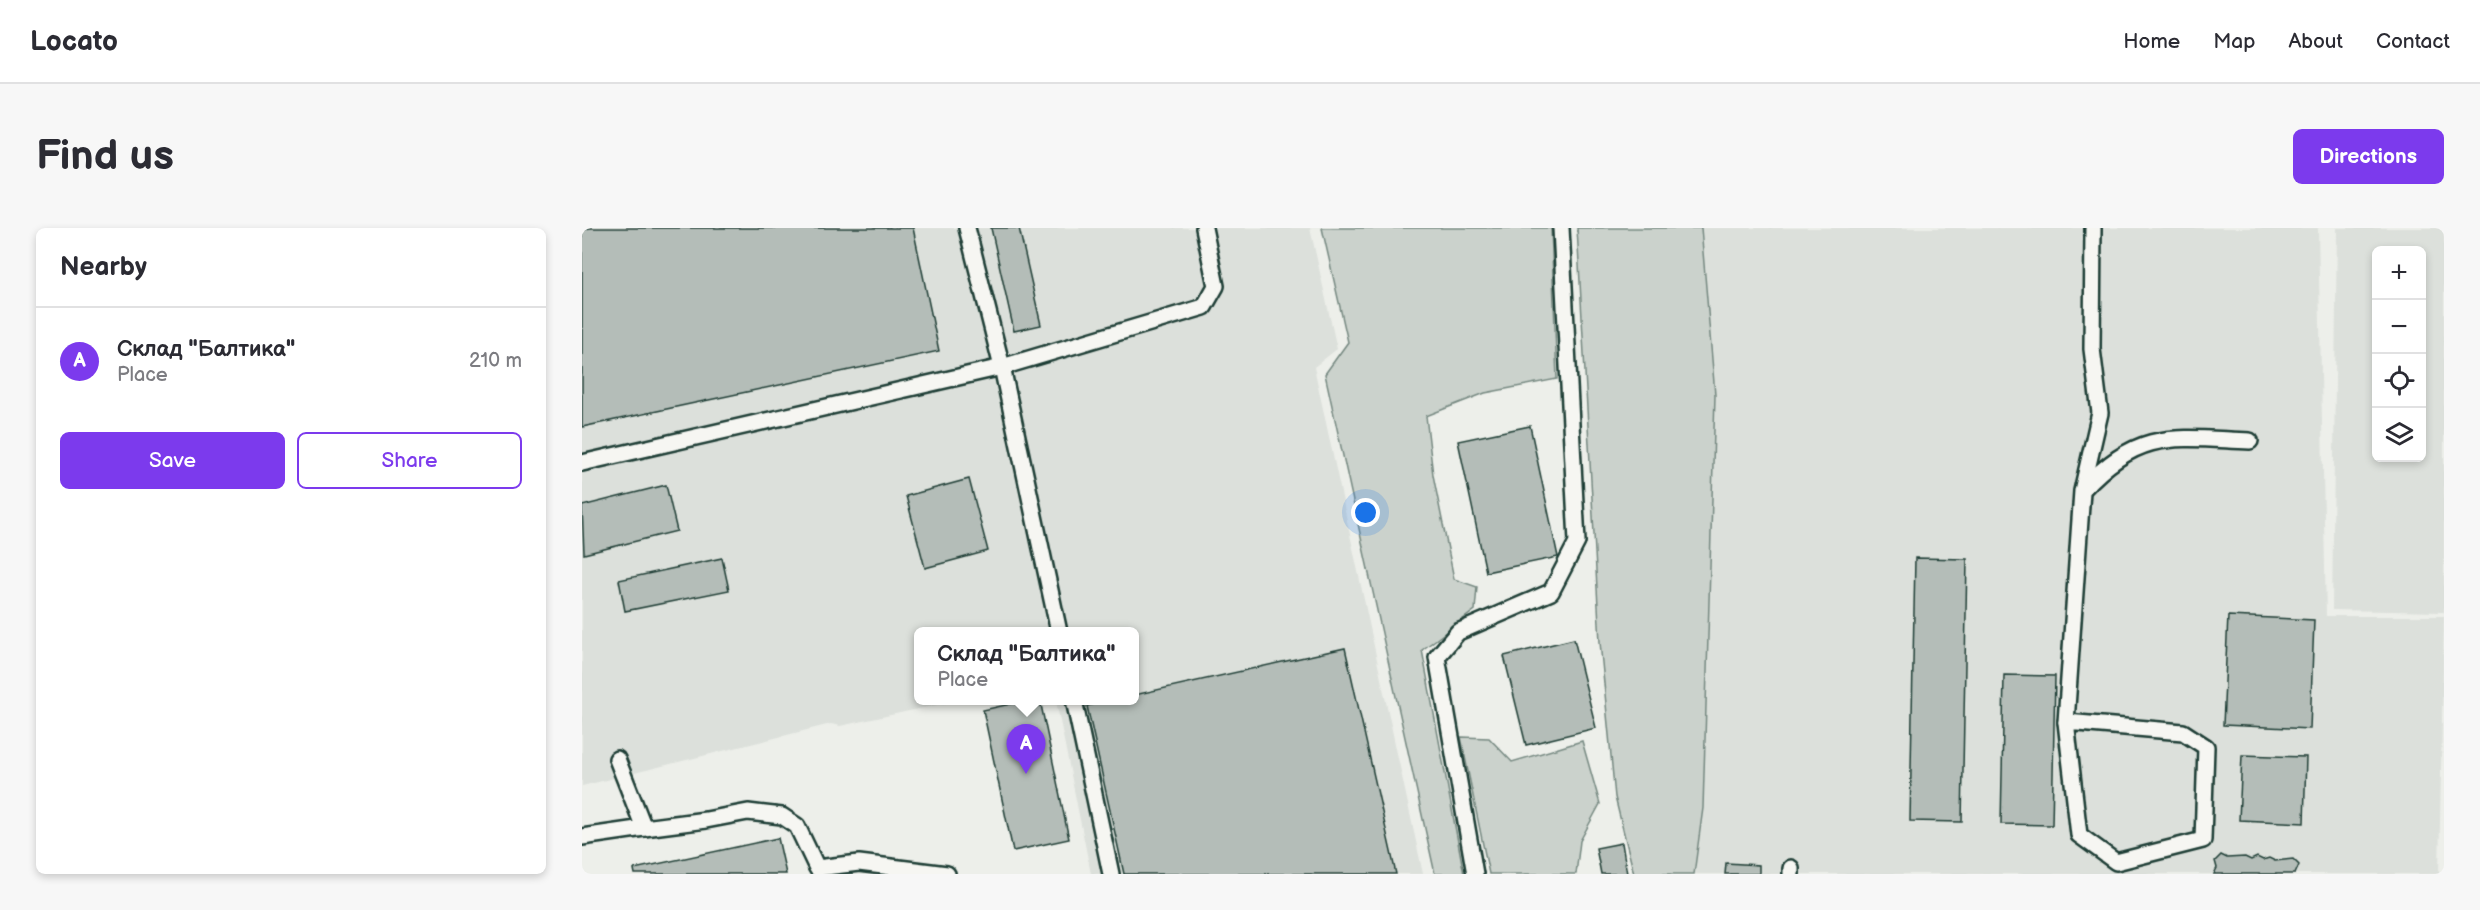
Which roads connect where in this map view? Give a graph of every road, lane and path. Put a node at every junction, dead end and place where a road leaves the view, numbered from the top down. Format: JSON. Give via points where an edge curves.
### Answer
{"nodes":[{"id":1,"x":967,"y":228,"type":"edge"},
{"id":2,"x":1204,"y":228,"type":"edge"},
{"id":3,"x":1561,"y":228,"type":"edge"},
{"id":4,"x":2093,"y":228,"type":"edge"},
{"id":5,"x":1002,"y":367,"type":"junction"},
{"id":6,"x":2250,"y":441,"type":"dead end"},
{"id":7,"x":582,"y":463,"type":"edge"},
{"id":8,"x":2082,"y":490,"type":"junction"},
{"id":9,"x":1058,"y":627,"type":"edge"},
{"id":10,"x":1075,"y":705,"type":"edge"},
{"id":11,"x":2066,"y":722,"type":"junction"},
{"id":12,"x":617,"y":759,"type":"dead end"},
{"id":13,"x":644,"y":828,"type":"junction"},
{"id":14,"x":582,"y":837,"type":"edge"},
{"id":15,"x":2116,"y":868,"type":"edge"},
{"id":16,"x":814,"y":871,"type":"edge"},
{"id":17,"x":947,"y":874,"type":"edge"},
{"id":18,"x":1112,"y":874,"type":"edge"},
{"id":19,"x":1476,"y":874,"type":"edge"}],
"edges":[{"from":1,"to":5,"type":"street"},
{"from":2,"to":5,"type":"street","via":[[1216,286],[1204,307]]},
{"from":3,"to":19,"type":"street","via":[[1577,542],[1551,592],[1458,632],[1437,657]]},
{"from":4,"to":8,"type":"street","via":[[2092,349],[2100,413]]},
{"from":5,"to":7,"type":"street"},
{"from":5,"to":9,"type":"street"},
{"from":6,"to":8,"type":"street","via":[[2176,438],[2141,444],[2105,466]]},
{"from":8,"to":11,"type":"street"},
{"from":10,"to":18,"type":"street"},
{"from":11,"to":15,"type":"street","via":[[2079,835]]},
{"from":11,"to":15,"type":"street","via":[[2183,732],[2206,747],[2203,840]]},
{"from":12,"to":13,"type":"street"},
{"from":13,"to":14,"type":"street"},
{"from":13,"to":16,"type":"street","via":[[748,812],[782,816],[798,826]]},
{"from":16,"to":17,"type":"street","via":[[859,863]]}]}
